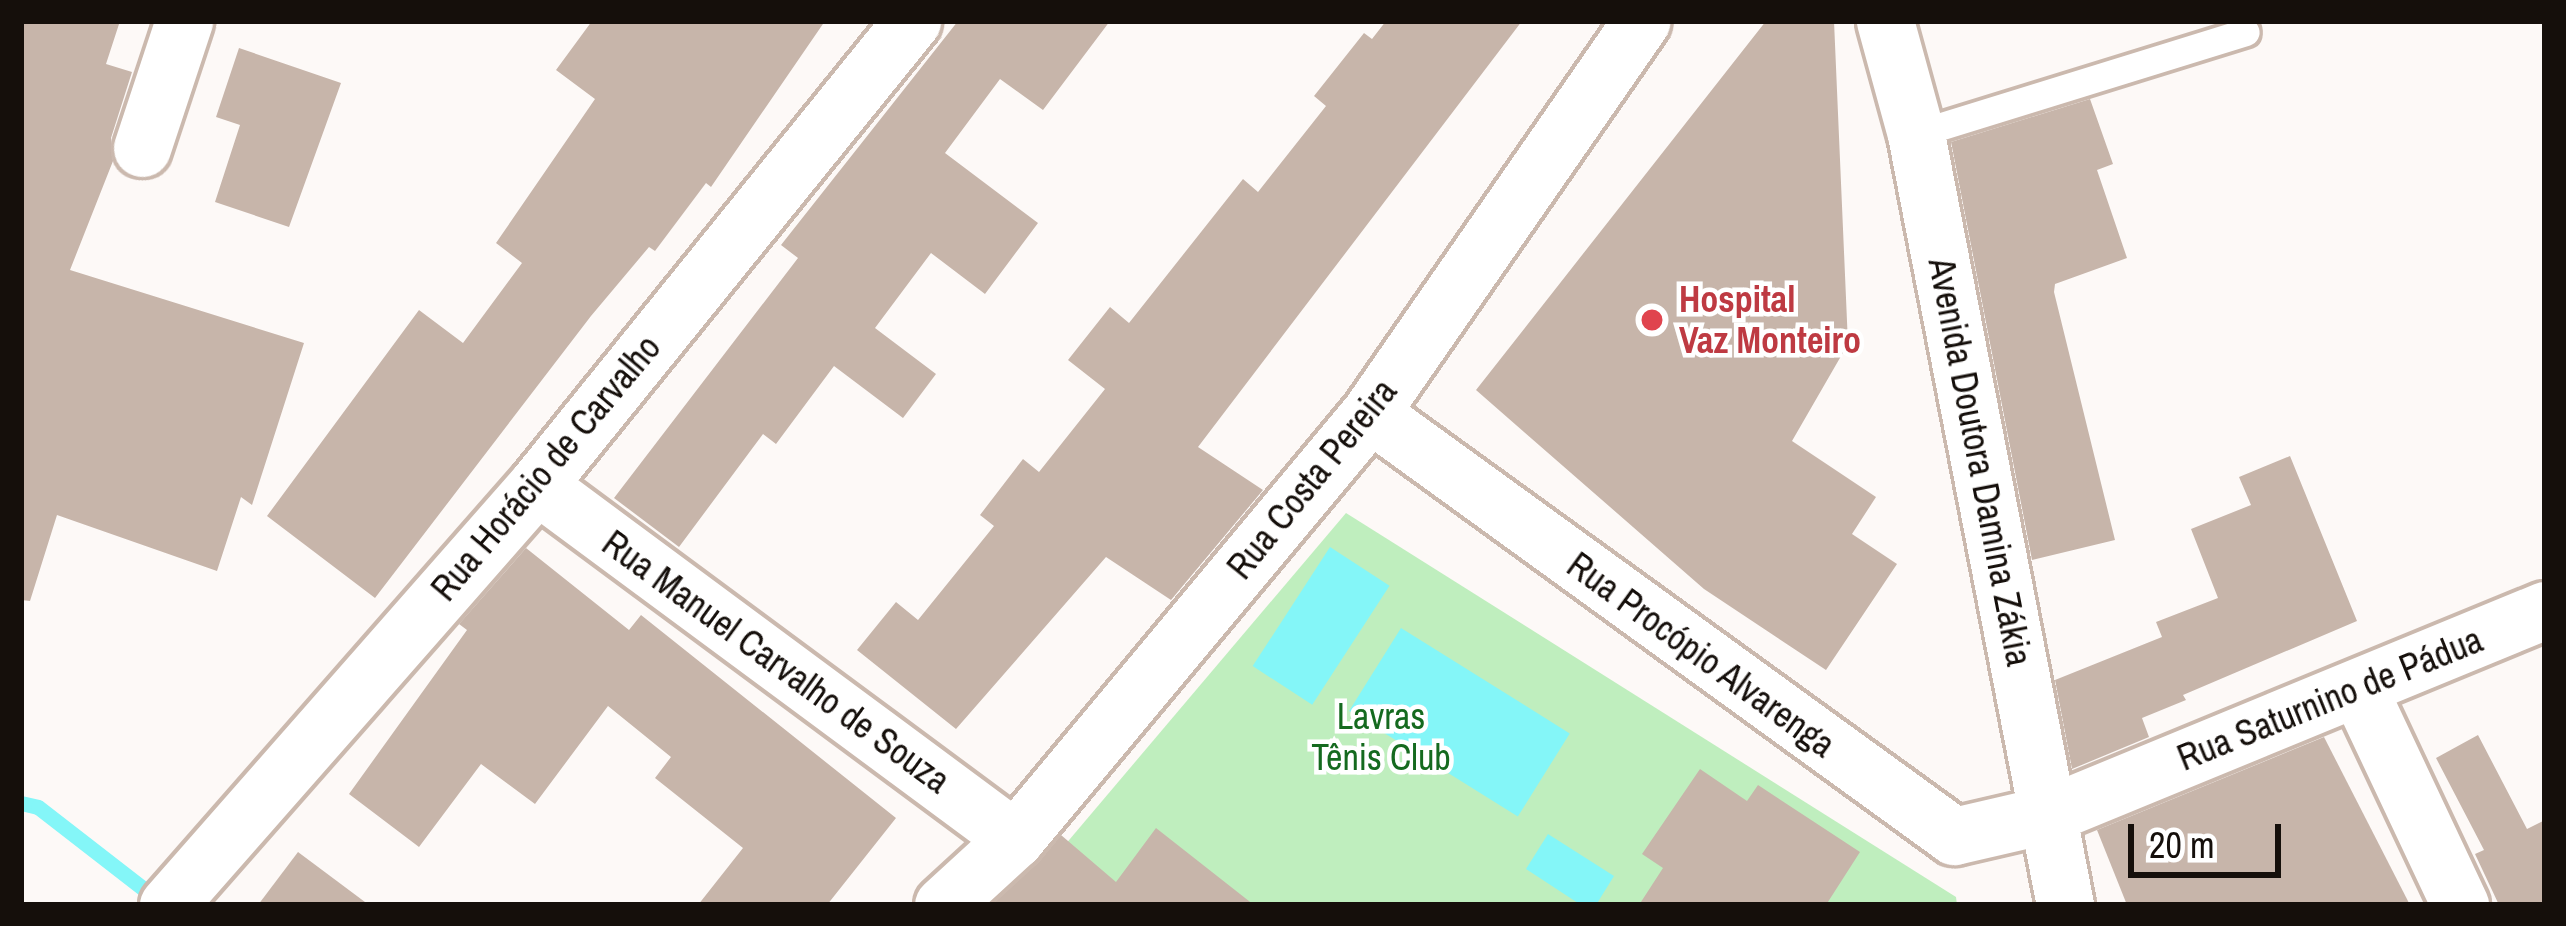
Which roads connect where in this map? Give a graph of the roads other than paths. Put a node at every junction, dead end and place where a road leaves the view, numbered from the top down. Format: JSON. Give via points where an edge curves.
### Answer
{"nodes":[{"id":1,"x":184,"y":21,"type":"edge"},
{"id":2,"x":912,"y":21,"type":"edge"},
{"id":3,"x":1641,"y":21,"type":"edge"},
{"id":4,"x":1885,"y":21,"type":"edge"},
{"id":5,"x":2246,"y":32,"type":"dead end"},
{"id":6,"x":1916,"y":134,"type":"junction"},
{"id":7,"x":142,"y":148,"type":"dead end"},
{"id":8,"x":1370,"y":413,"type":"junction"},
{"id":9,"x":537,"y":485,"type":"junction"},
{"id":10,"x":2545,"y":610,"type":"edge"},
{"id":11,"x":2359,"y":688,"type":"junction"},
{"id":12,"x":2049,"y":814,"type":"junction"},
{"id":13,"x":1015,"y":839,"type":"junction"},
{"id":14,"x":168,"y":905,"type":"edge"},
{"id":15,"x":943,"y":905,"type":"edge"},
{"id":16,"x":2065,"y":905,"type":"edge"},
{"id":17,"x":2460,"y":905,"type":"edge"}],
"edges":[{"from":1,"to":7,"type":"street"},
{"from":2,"to":9,"type":"street","name":"Rua Horácio de Carvalho"},
{"from":3,"to":8,"type":"street","name":"Rua Costa Pereira"},
{"from":4,"to":6,"type":"street","name":"Avenida Doutora Damina Zákia"},
{"from":5,"to":6,"type":"lane"},
{"from":6,"to":12,"type":"street","name":"Avenida Doutora Damina Zákia"},
{"from":8,"to":12,"type":"street","name":"Rua Procópio Alvarenga","via":[[1954,836]]},
{"from":8,"to":13,"type":"street","name":"Rua Costa Pereira"},
{"from":9,"to":13,"type":"street","name":"Rua Manuel Carvalho de Souza"},
{"from":9,"to":14,"type":"street","name":"Rua Horácio de Carvalho"},
{"from":10,"to":11,"type":"street","name":"Rua Saturnino de Pádua"},
{"from":11,"to":12,"type":"street","name":"Rua Saturnino de Pádua"},
{"from":11,"to":17,"type":"street"},
{"from":12,"to":16,"type":"street","name":"Avenida Doutora Damina Zákia"},
{"from":13,"to":15,"type":"street","name":"Rua Costa Pereira"}]}
